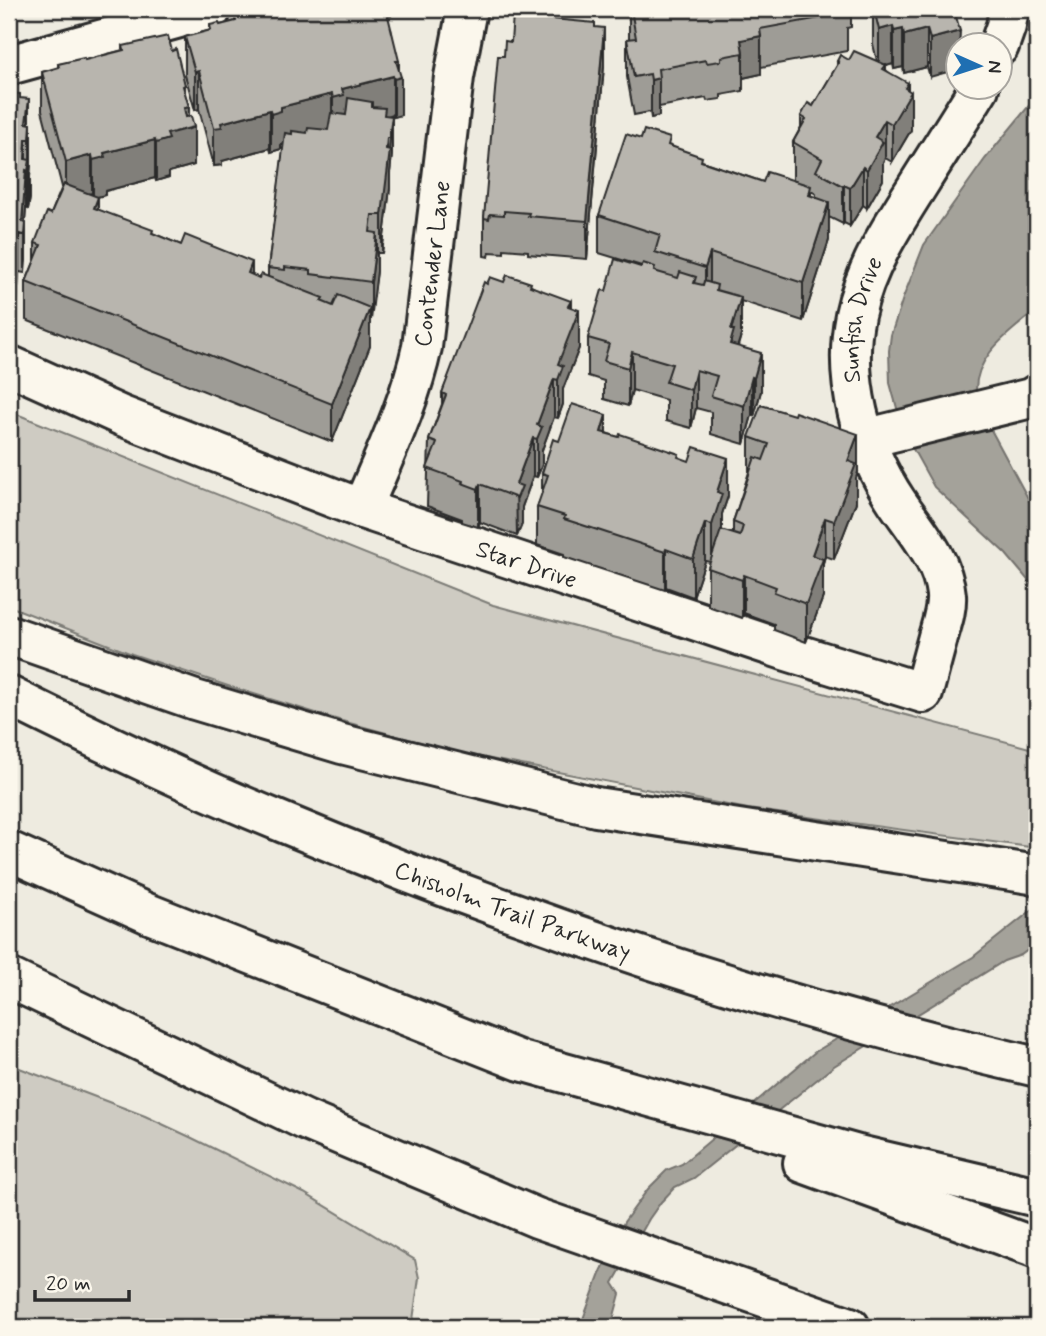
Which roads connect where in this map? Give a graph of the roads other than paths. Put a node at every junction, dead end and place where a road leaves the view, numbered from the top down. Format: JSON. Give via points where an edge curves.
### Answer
{"nodes":[{"id":1,"x":212,"y":9,"type":"edge"},
{"id":2,"x":467,"y":9,"type":"edge"},
{"id":3,"x":1009,"y":9,"type":"edge"},
{"id":4,"x":1004,"y":32,"type":"edge"},
{"id":5,"x":9,"y":65,"type":"edge"},
{"id":6,"x":970,"y":102,"type":"edge"},
{"id":7,"x":9,"y":365,"type":"edge"},
{"id":8,"x":1035,"y":399,"type":"edge"},
{"id":9,"x":876,"y":436,"type":"junction"},
{"id":10,"x":362,"y":509,"type":"junction"},
{"id":11,"x":936,"y":561,"type":"joint"},
{"id":12,"x":9,"y":635,"type":"edge"},
{"id":13,"x":9,"y":696,"type":"edge"},
{"id":14,"x":9,"y":851,"type":"edge"},
{"id":15,"x":1037,"y":875,"type":"edge"},
{"id":16,"x":9,"y":978,"type":"edge"},
{"id":17,"x":961,"y":1049,"type":"junction"},
{"id":18,"x":1037,"y":1058,"type":"edge"},
{"id":19,"x":521,"y":1061,"type":"junction"},
{"id":20,"x":1037,"y":1067,"type":"edge"},
{"id":21,"x":1037,"y":1197,"type":"edge"},
{"id":22,"x":1037,"y":1248,"type":"edge"},
{"id":23,"x":850,"y":1327,"type":"edge"}],
"edges":[{"from":1,"to":5,"type":"main road"},
{"from":2,"to":10,"type":"main road","name":"Contender Lane","via":[[454,77],[418,368]]},
{"from":3,"to":4,"type":"main road"},
{"from":6,"to":9,"type":"main road","name":"Sunfish Drive","via":[[880,250],[856,314],[852,344],[855,406]]},
{"from":7,"to":10,"type":"main road","name":"Star Drive","via":[[122,416]]},
{"from":8,"to":9,"type":"main road"},
{"from":9,"to":11,"type":"main road","name":"Sunfish Drive","via":[[895,499]]},
{"from":10,"to":11,"type":"main road","name":"Star Drive","via":[[923,693],[946,598]]},
{"from":12,"to":15,"type":"main road","via":[[195,700],[342,744],[596,807]]},
{"from":13,"to":17,"type":"main road","name":"Chisholm Trail Parkway","via":[[283,823],[452,890],[600,944]]},
{"from":14,"to":19,"type":"main road","via":[[147,913]]},
{"from":16,"to":23,"type":"main road","via":[[305,1121],[537,1219]]},
{"from":17,"to":18,"type":"main road"},
{"from":17,"to":20,"type":"main road","name":"Chisholm Trail Parkway"},
{"from":19,"to":21,"type":"main road","via":[[858,1155]]},
{"from":19,"to":22,"type":"main road"}]}
